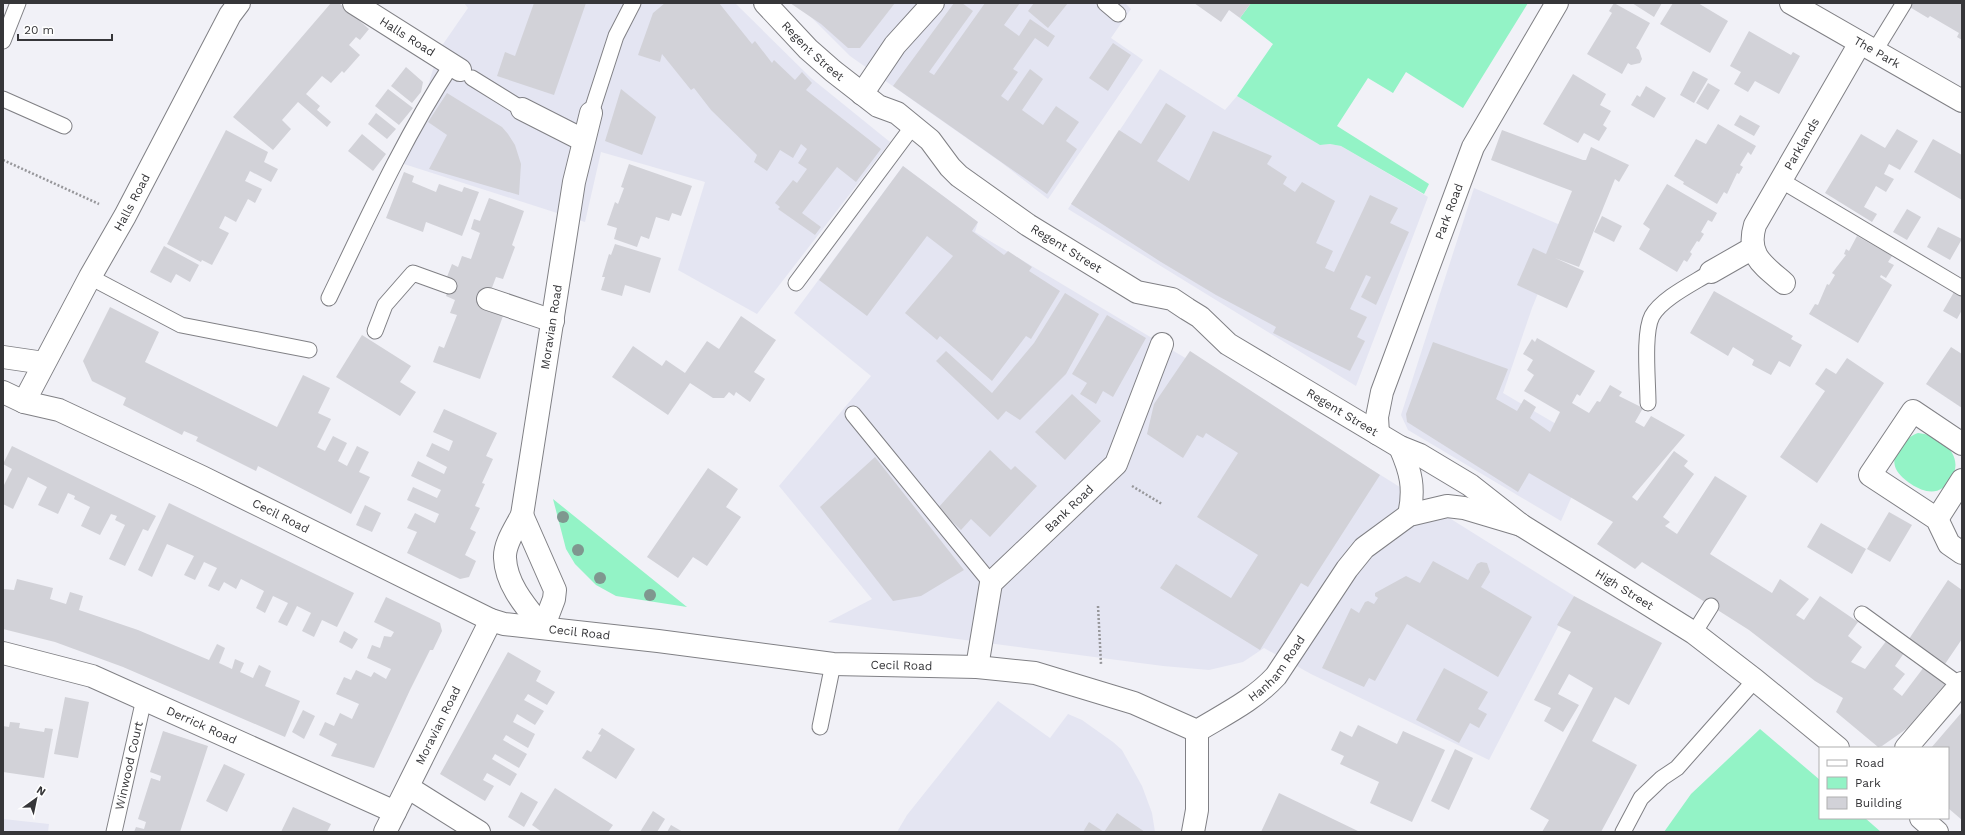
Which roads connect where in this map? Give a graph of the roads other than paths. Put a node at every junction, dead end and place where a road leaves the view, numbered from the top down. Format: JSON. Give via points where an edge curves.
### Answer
{"nodes":[{"id":1,"x":18,"y":3,"type":"edge"},
{"id":2,"x":354,"y":3,"type":"edge"},
{"id":3,"x":633,"y":3,"type":"edge"},
{"id":4,"x":765,"y":3,"type":"edge"},
{"id":5,"x":933,"y":3,"type":"edge"},
{"id":6,"x":1105,"y":3,"type":"edge"},
{"id":7,"x":1556,"y":3,"type":"edge"},
{"id":8,"x":1792,"y":3,"type":"edge"},
{"id":9,"x":1904,"y":3,"type":"edge"},
{"id":10,"x":232,"y":7,"type":"edge"},
{"id":11,"x":1118,"y":14,"type":"dead end"},
{"id":12,"x":3,"y":41,"type":"edge"},
{"id":13,"x":1867,"y":48,"type":"junction"},
{"id":14,"x":461,"y":71,"type":"junction"},
{"id":15,"x":862,"y":94,"type":"junction"},
{"id":16,"x":3,"y":99,"type":"edge"},
{"id":17,"x":1962,"y":101,"type":"edge"},
{"id":18,"x":522,"y":109,"type":"joint"},
{"id":19,"x":591,"y":113,"type":"joint"},
{"id":20,"x":64,"y":126,"type":"dead end"},
{"id":21,"x":913,"y":126,"type":"junction"},
{"id":22,"x":583,"y":140,"type":"junction"},
{"id":23,"x":1782,"y":181,"type":"junction"},
{"id":24,"x":1752,"y":248,"type":"junction"},
{"id":25,"x":1712,"y":272,"type":"joint"},
{"id":26,"x":90,"y":277,"type":"junction"},
{"id":27,"x":796,"y":283,"type":"dead end"},
{"id":28,"x":1784,"y":283,"type":"dead end"},
{"id":29,"x":449,"y":286,"type":"dead end"},
{"id":30,"x":1962,"y":288,"type":"edge"},
{"id":31,"x":329,"y":298,"type":"dead end"},
{"id":32,"x":488,"y":299,"type":"dead end"},
{"id":33,"x":553,"y":321,"type":"junction"},
{"id":34,"x":375,"y":331,"type":"dead end"},
{"id":35,"x":1162,"y":344,"type":"dead end"},
{"id":36,"x":309,"y":350,"type":"dead end"},
{"id":37,"x":3,"y":357,"type":"edge"},
{"id":38,"x":44,"y":363,"type":"junction"},
{"id":39,"x":3,"y":392,"type":"edge"},
{"id":40,"x":24,"y":402,"type":"junction"},
{"id":41,"x":1648,"y":403,"type":"dead end"},
{"id":42,"x":853,"y":414,"type":"dead end"},
{"id":43,"x":1378,"y":434,"type":"junction"},
{"id":44,"x":1962,"y":444,"type":"edge"},
{"id":45,"x":1400,"y":447,"type":"junction"},
{"id":46,"x":1962,"y":480,"type":"edge"},
{"id":47,"x":522,"y":514,"type":"junction"},
{"id":48,"x":1409,"y":514,"type":"junction"},
{"id":49,"x":1937,"y":519,"type":"junction"},
{"id":50,"x":1521,"y":525,"type":"junction"},
{"id":51,"x":1962,"y":552,"type":"edge"},
{"id":52,"x":991,"y":584,"type":"junction"},
{"id":53,"x":1711,"y":606,"type":"dead end"},
{"id":54,"x":1862,"y":614,"type":"dead end"},
{"id":55,"x":491,"y":620,"type":"junction"},
{"id":56,"x":543,"y":628,"type":"junction"},
{"id":57,"x":1694,"y":633,"type":"junction"},
{"id":58,"x":3,"y":653,"type":"edge"},
{"id":59,"x":833,"y":664,"type":"junction"},
{"id":60,"x":977,"y":667,"type":"junction"},
{"id":61,"x":1755,"y":680,"type":"junction"},
{"id":62,"x":1961,"y":684,"type":"edge"},
{"id":63,"x":144,"y":699,"type":"junction"},
{"id":64,"x":820,"y":727,"type":"dead end"},
{"id":65,"x":1197,"y":731,"type":"junction"},
{"id":66,"x":1837,"y":747,"type":"edge"},
{"id":67,"x":1907,"y":747,"type":"edge"},
{"id":68,"x":409,"y":788,"type":"junction"},
{"id":69,"x":396,"y":812,"type":"junction"},
{"id":70,"x":1922,"y":819,"type":"edge"},
{"id":71,"x":114,"y":832,"type":"edge"},
{"id":72,"x":385,"y":832,"type":"edge"},
{"id":73,"x":479,"y":832,"type":"edge"},
{"id":74,"x":1193,"y":832,"type":"edge"},
{"id":75,"x":1622,"y":832,"type":"edge"},
{"id":76,"x":1937,"y":832,"type":"edge"}],
"edges":[{"from":1,"to":12,"type":"lane"},
{"from":2,"to":14,"type":"street","name":"Halls Road"},
{"from":3,"to":19,"type":"lane","name":"Moravian Road","via":[[616,36]]},
{"from":4,"to":15,"type":"street","name":"Regent Street","via":[[808,49]]},
{"from":5,"to":15,"type":"street","via":[[895,45]]},
{"from":6,"to":11,"type":"lane"},
{"from":7,"to":43,"type":"street","name":"Park Road","via":[[1473,147],[1382,392]]},
{"from":8,"to":13,"type":"street","name":"The Park"},
{"from":9,"to":13,"type":"lane"},
{"from":10,"to":26,"type":"street","name":"Halls Road","via":[[125,216]]},
{"from":13,"to":17,"type":"street","name":"The Park"},
{"from":13,"to":23,"type":"street","name":"Parklands"},
{"from":14,"to":18,"type":"lane"},
{"from":14,"to":31,"type":"lane","via":[[432,94],[396,158]]},
{"from":15,"to":21,"type":"street","name":"Regent Street","via":[[878,106],[897,113]]},
{"from":16,"to":20,"type":"lane"},
{"from":18,"to":22,"type":"street"},
{"from":19,"to":22,"type":"street","name":"Moravian Road"},
{"from":21,"to":27,"type":"lane"},
{"from":21,"to":43,"type":"street","name":"Regent Street","via":[[934,144],[959,176],[1028,225],[1137,292],[1172,299],[1200,317],[1228,344]]},
{"from":22,"to":33,"type":"street","name":"Moravian Road","via":[[574,182]]},
{"from":23,"to":24,"type":"street","name":"Parklands","via":[[1755,225]]},
{"from":23,"to":30,"type":"lane"},
{"from":24,"to":25,"type":"street"},
{"from":24,"to":28,"type":"street","via":[[1764,266]]},
{"from":25,"to":41,"type":"lane","via":[[1669,299],[1652,317],[1647,333]]},
{"from":26,"to":36,"type":"lane","via":[[181,325]]},
{"from":26,"to":38,"type":"street","name":"Halls Road"},
{"from":29,"to":34,"type":"lane","via":[[413,273],[385,305]]},
{"from":32,"to":33,"type":"street"},
{"from":33,"to":47,"type":"street","name":"Moravian Road"},
{"from":35,"to":52,"type":"street","name":"Bank Road","via":[[1116,464]]},
{"from":37,"to":38,"type":"street"},
{"from":38,"to":40,"type":"street","name":"Halls Road"},
{"from":39,"to":40,"type":"street","name":"Cecil Road"},
{"from":40,"to":55,"type":"street","name":"Cecil Road","via":[[59,410],[202,477]]},
{"from":42,"to":52,"type":"lane"},
{"from":43,"to":45,"type":"street","name":"Regent Street"},
{"from":44,"to":49,"type":"street","via":[[1913,412],[1870,475]]},
{"from":45,"to":48,"type":"street","via":[[1413,488]]},
{"from":45,"to":50,"type":"street","name":"High Street","via":[[1420,455],[1470,485]]},
{"from":46,"to":49,"type":"street"},
{"from":47,"to":56,"type":"street","via":[[555,590],[554,600]]},
{"from":47,"to":56,"type":"street","name":"Moravian Road","via":[[508,543],[505,558],[511,583]]},
{"from":48,"to":50,"type":"street","name":"Hanham Road","via":[[1447,506]]},
{"from":48,"to":65,"type":"street","name":"Hanham Road","via":[[1360,553],[1276,676],[1263,690]]},
{"from":49,"to":51,"type":"street","via":[[1949,544]]},
{"from":50,"to":57,"type":"street","name":"High Street"},
{"from":52,"to":60,"type":"street"},
{"from":53,"to":57,"type":"lane"},
{"from":54,"to":62,"type":"lane"},
{"from":55,"to":56,"type":"street","name":"Cecil Road"},
{"from":55,"to":68,"type":"street","name":"Moravian Road"},
{"from":56,"to":59,"type":"street","name":"Cecil Road"},
{"from":57,"to":61,"type":"street","name":"High Street"},
{"from":58,"to":63,"type":"street","name":"Derrick Road","via":[[92,676]]},
{"from":59,"to":60,"type":"street","name":"Cecil Road"},
{"from":59,"to":64,"type":"lane"},
{"from":60,"to":65,"type":"street","name":"Cecil Road","via":[[1035,673],[1134,703]]},
{"from":61,"to":66,"type":"street","name":"High Street"},
{"from":61,"to":75,"type":"lane","via":[[1676,768],[1642,798]]},
{"from":62,"to":67,"type":"street"},
{"from":63,"to":69,"type":"street","name":"Derrick Road"},
{"from":63,"to":71,"type":"lane","name":"Winwood Court"},
{"from":65,"to":74,"type":"street","via":[[1197,810]]},
{"from":68,"to":69,"type":"street","name":"Moravian Road"},
{"from":68,"to":73,"type":"street"},
{"from":69,"to":72,"type":"street","name":"Moravian Road"},
{"from":70,"to":76,"type":"street"}]}
